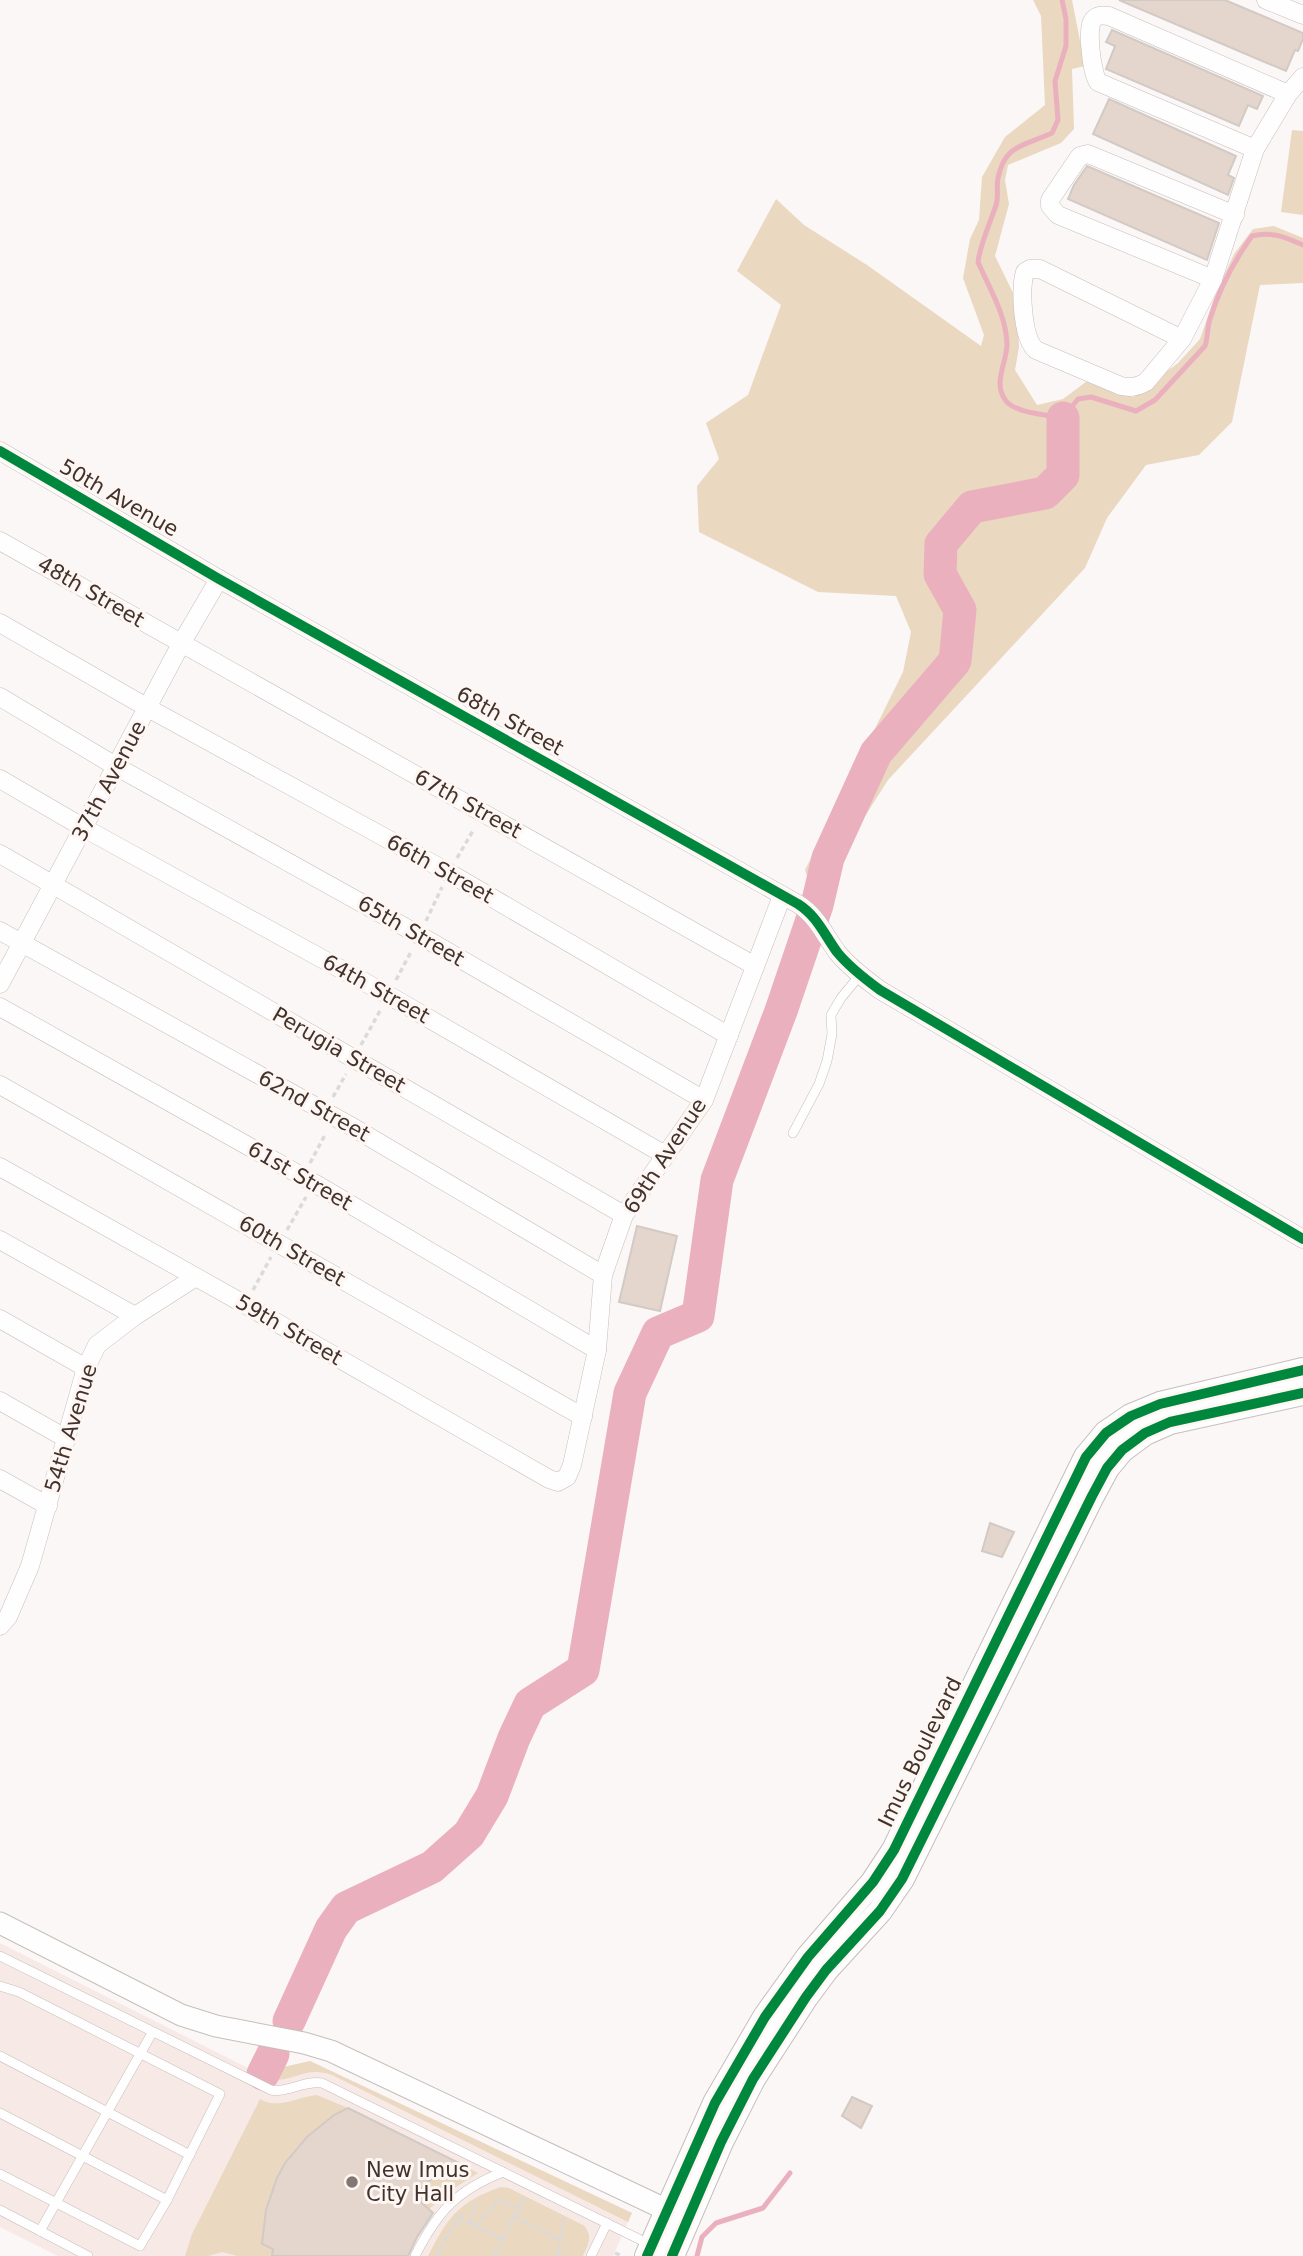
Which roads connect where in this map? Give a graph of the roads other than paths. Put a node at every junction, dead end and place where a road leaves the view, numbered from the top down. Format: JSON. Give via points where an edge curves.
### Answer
{"nodes":[{"id":1,"x":1266,"y":0,"type":"edge"},
{"id":2,"x":1303,"y":15,"type":"edge"},
{"id":3,"x":1303,"y":77,"type":"edge"},
{"id":4,"x":1288,"y":94,"type":"junction"},
{"id":5,"x":1255,"y":149,"type":"junction"},
{"id":6,"x":1235,"y":215,"type":"junction"},
{"id":7,"x":1213,"y":279,"type":"junction"},
{"id":8,"x":1182,"y":339,"type":"junction"},
{"id":9,"x":0,"y":451,"type":"edge"},
{"id":10,"x":0,"y":541,"type":"edge"},
{"id":11,"x":219,"y":579,"type":"junction"},
{"id":12,"x":0,"y":623,"type":"edge"},
{"id":13,"x":181,"y":644,"type":"junction"},
{"id":14,"x":0,"y":697,"type":"edge"},
{"id":15,"x":148,"y":708,"type":"junction"},
{"id":16,"x":117,"y":767,"type":"junction"},
{"id":17,"x":0,"y":779,"type":"edge"},
{"id":18,"x":84,"y":828,"type":"junction"},
{"id":19,"x":0,"y":854,"type":"edge"},
{"id":20,"x":54,"y":884,"type":"junction"},
{"id":21,"x":782,"y":896,"type":"junction"},
{"id":22,"x":0,"y":931,"type":"edge"},
{"id":23,"x":22,"y":944,"type":"junction"},
{"id":24,"x":755,"y":965,"type":"junction"},
{"id":25,"x":860,"y":975,"type":"junction"},
{"id":26,"x":0,"y":984,"type":"edge"},
{"id":27,"x":0,"y":1007,"type":"edge"},
{"id":28,"x":729,"y":1036,"type":"junction"},
{"id":29,"x":0,"y":1085,"type":"edge"},
{"id":30,"x":704,"y":1100,"type":"junction"},
{"id":31,"x":793,"y":1133,"type":"dead end"},
{"id":32,"x":665,"y":1155,"type":"junction"},
{"id":33,"x":0,"y":1167,"type":"edge"},
{"id":34,"x":624,"y":1215,"type":"junction"},
{"id":35,"x":1303,"y":1239,"type":"edge"},
{"id":36,"x":0,"y":1240,"type":"edge"},
{"id":37,"x":603,"y":1275,"type":"junction"},
{"id":38,"x":196,"y":1277,"type":"junction"},
{"id":39,"x":135,"y":1316,"type":"junction"},
{"id":40,"x":0,"y":1320,"type":"edge"},
{"id":41,"x":597,"y":1350,"type":"junction"},
{"id":42,"x":86,"y":1368,"type":"junction"},
{"id":43,"x":1303,"y":1370,"type":"edge"},
{"id":44,"x":1303,"y":1393,"type":"edge"},
{"id":45,"x":0,"y":1401,"type":"edge"},
{"id":46,"x":583,"y":1417,"type":"junction"},
{"id":47,"x":67,"y":1439,"type":"junction"},
{"id":48,"x":572,"y":1465,"type":"joint"},
{"id":49,"x":0,"y":1479,"type":"edge"},
{"id":50,"x":48,"y":1506,"type":"junction"},
{"id":51,"x":0,"y":1626,"type":"edge"},
{"id":52,"x":0,"y":1923,"type":"edge"},
{"id":53,"x":0,"y":1956,"type":"edge"},
{"id":54,"x":0,"y":1986,"type":"edge"},
{"id":55,"x":152,"y":2033,"type":"junction"},
{"id":56,"x":140,"y":2054,"type":"junction"},
{"id":57,"x":0,"y":2056,"type":"edge"},
{"id":58,"x":108,"y":2112,"type":"junction"},
{"id":59,"x":0,"y":2113,"type":"edge"},
{"id":60,"x":83,"y":2155,"type":"junction"},
{"id":61,"x":190,"y":2155,"type":"junction"},
{"id":62,"x":503,"y":2172,"type":"junction"},
{"id":63,"x":0,"y":2174,"type":"edge"},
{"id":64,"x":167,"y":2200,"type":"junction"},
{"id":65,"x":57,"y":2203,"type":"junction"},
{"id":66,"x":0,"y":2210,"type":"edge"},
{"id":67,"x":667,"y":2210,"type":"junction"},
{"id":68,"x":607,"y":2223,"type":"junction"},
{"id":69,"x":40,"y":2231,"type":"junction"},
{"id":70,"x":661,"y":2253,"type":"edge"},
{"id":71,"x":88,"y":2256,"type":"edge"},
{"id":72,"x":415,"y":2256,"type":"edge"},
{"id":73,"x":592,"y":2256,"type":"edge"}],
"edges":[{"from":1,"to":2,"type":"street"},
{"from":3,"to":4,"type":"street"},
{"from":4,"to":5,"type":"street"},
{"from":4,"to":5,"type":"street","via":[[1109,16],[1095,17],[1091,23],[1098,82]]},
{"from":5,"to":6,"type":"street"},
{"from":6,"to":7,"type":"street"},
{"from":6,"to":7,"type":"street","via":[[1088,154],[1080,156],[1050,200],[1058,215]]},
{"from":7,"to":8,"type":"street"},
{"from":8,"to":8,"type":"street","via":[[1041,269],[1025,272],[1027,337],[1036,350],[1129,388],[1146,382]]},
{"from":9,"to":11,"type":"street","name":"50th Avenue"},
{"from":10,"to":13,"type":"street","name":"48th Street"},
{"from":11,"to":13,"type":"street","name":"37th Avenue"},
{"from":11,"to":21,"type":"street","name":"68th Street"},
{"from":12,"to":15,"type":"street"},
{"from":13,"to":15,"type":"street","name":"37th Avenue"},
{"from":13,"to":24,"type":"street","name":"67th Street"},
{"from":14,"to":16,"type":"street","name":"65th Street"},
{"from":15,"to":16,"type":"street","name":"37th Avenue"},
{"from":15,"to":28,"type":"street","name":"66th Street","via":[[449,873]]},
{"from":16,"to":18,"type":"street","name":"37th Avenue"},
{"from":16,"to":30,"type":"street","name":"65th Street"},
{"from":17,"to":18,"type":"street","name":"64th Street"},
{"from":18,"to":20,"type":"street","name":"37th Avenue"},
{"from":18,"to":32,"type":"street","name":"64th Street","via":[[388,995]]},
{"from":19,"to":20,"type":"street","name":"Perugia Street"},
{"from":20,"to":23,"type":"street","name":"37th Avenue"},
{"from":20,"to":34,"type":"street","name":"Perugia Street"},
{"from":21,"to":24,"type":"street","name":"69th Avenue"},
{"from":21,"to":25,"type":"street","name":"68th Street","via":[[807,910]]},
{"from":22,"to":23,"type":"street","name":"62nd Street"},
{"from":23,"to":26,"type":"street","name":"37th Avenue"},
{"from":23,"to":37,"type":"street","name":"62nd Street","via":[[330,1114]]},
{"from":24,"to":28,"type":"street","name":"69th Avenue"},
{"from":25,"to":31,"type":"lane","via":[[831,1015],[832,1034],[819,1084]]},
{"from":25,"to":35,"type":"street","name":"68th Street"},
{"from":27,"to":41,"type":"street","name":"61st Street"},
{"from":28,"to":30,"type":"street","name":"69th Avenue"},
{"from":29,"to":46,"type":"street","name":"60th Street"},
{"from":30,"to":32,"type":"street","name":"69th Avenue"},
{"from":32,"to":34,"type":"street","name":"69th Avenue"},
{"from":33,"to":38,"type":"street","name":"59th Street"},
{"from":34,"to":37,"type":"street","name":"69th Avenue"},
{"from":36,"to":39,"type":"street"},
{"from":37,"to":41,"type":"street","name":"69th Avenue"},
{"from":38,"to":39,"type":"street","name":"54th Avenue"},
{"from":38,"to":48,"type":"street","name":"59th Street","via":[[549,1479],[558,1482],[567,1477]]},
{"from":39,"to":42,"type":"street","name":"54th Avenue","via":[[97,1345]]},
{"from":40,"to":42,"type":"street"},
{"from":41,"to":46,"type":"street","name":"69th Avenue"},
{"from":42,"to":47,"type":"street","name":"54th Avenue"},
{"from":43,"to":67,"type":"main road","name":"Imus Boulevard","via":[[1160,1404],[1106,1433],[1086,1457],[894,1850],[765,2017],[715,2104]]},
{"from":44,"to":70,"type":"main road","name":"Imus Boulevard","via":[[1170,1422],[1145,1433],[1107,1468],[902,1879],[806,1997],[753,2079]]},
{"from":45,"to":47,"type":"street"},
{"from":46,"to":48,"type":"street","name":"69th Avenue"},
{"from":47,"to":50,"type":"street","name":"54th Avenue"},
{"from":49,"to":50,"type":"street"},
{"from":50,"to":51,"type":"street","via":[[30,1566]]},
{"from":52,"to":67,"type":"street","via":[[181,2015],[331,2051]]},
{"from":53,"to":55,"type":"lane"},
{"from":54,"to":56,"type":"lane"},
{"from":55,"to":56,"type":"lane"},
{"from":55,"to":62,"type":"lane","via":[[271,2090],[322,2084]]},
{"from":56,"to":58,"type":"lane"},
{"from":56,"to":61,"type":"lane","via":[[220,2094]]},
{"from":57,"to":58,"type":"lane"},
{"from":58,"to":60,"type":"lane"},
{"from":58,"to":61,"type":"lane"},
{"from":59,"to":60,"type":"lane"},
{"from":60,"to":64,"type":"lane"},
{"from":60,"to":65,"type":"lane"},
{"from":61,"to":64,"type":"lane"},
{"from":62,"to":68,"type":"lane"},
{"from":62,"to":72,"type":"lane","via":[[454,2199],[435,2219]]},
{"from":63,"to":65,"type":"lane"},
{"from":64,"to":65,"type":"lane","via":[[140,2246]]},
{"from":65,"to":69,"type":"lane"},
{"from":66,"to":69,"type":"lane"},
{"from":67,"to":70,"type":"main road","name":"Imus Boulevard"},
{"from":68,"to":70,"type":"lane"},
{"from":68,"to":73,"type":"lane"},
{"from":69,"to":71,"type":"lane"}]}
